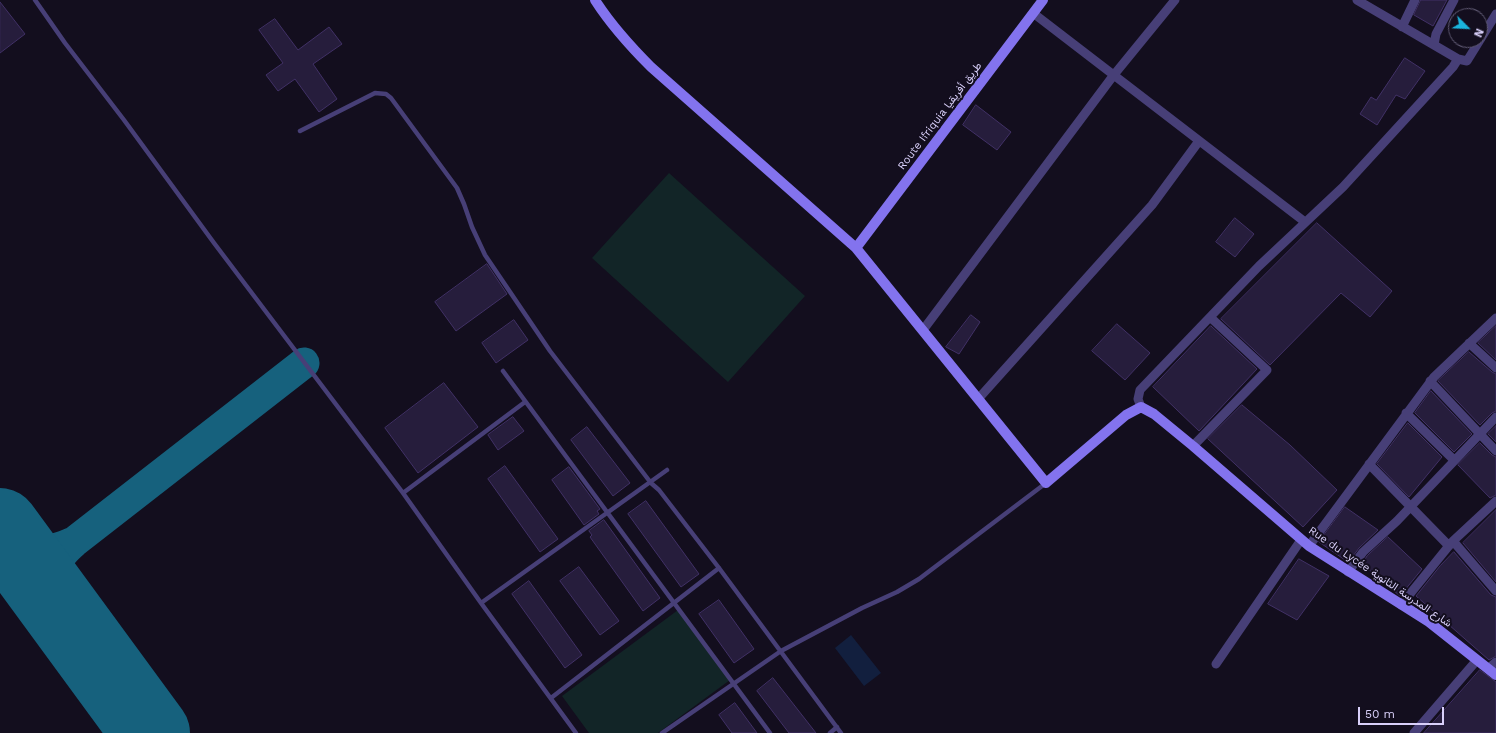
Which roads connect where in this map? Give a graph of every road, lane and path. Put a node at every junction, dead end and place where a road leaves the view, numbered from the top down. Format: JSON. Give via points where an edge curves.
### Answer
{"nodes":[{"id":1,"x":35,"y":0,"type":"edge"},
{"id":2,"x":595,"y":0,"type":"edge"},
{"id":3,"x":1043,"y":0,"type":"edge"},
{"id":4,"x":1175,"y":0,"type":"edge"},
{"id":5,"x":1357,"y":0,"type":"edge"},
{"id":6,"x":1415,"y":0,"type":"edge"},
{"id":7,"x":1454,"y":0,"type":"edge"},
{"id":8,"x":1033,"y":13,"type":"junction"},
{"id":9,"x":1496,"y":14,"type":"edge"},
{"id":10,"x":1402,"y":27,"type":"junction"},
{"id":11,"x":1488,"y":27,"type":"edge"},
{"id":12,"x":1434,"y":45,"type":"junction"},
{"id":13,"x":1475,"y":48,"type":"edge"},
{"id":14,"x":1458,"y":59,"type":"junction"},
{"id":15,"x":1113,"y":76,"type":"junction"},
{"id":16,"x":300,"y":131,"type":"dead end"},
{"id":17,"x":1199,"y":141,"type":"junction"},
{"id":18,"x":1306,"y":222,"type":"junction"},
{"id":19,"x":856,"y":248,"type":"junction"},
{"id":20,"x":1210,"y":317,"type":"junction"},
{"id":21,"x":1496,"y":318,"type":"edge"},
{"id":22,"x":923,"y":330,"type":"junction"},
{"id":23,"x":1469,"y":343,"type":"junction"},
{"id":24,"x":1496,"y":368,"type":"edge"},
{"id":25,"x":503,"y":371,"type":"dead end"},
{"id":26,"x":1430,"y":381,"type":"junction"},
{"id":27,"x":979,"y":398,"type":"junction"},
{"id":28,"x":525,"y":402,"type":"junction"},
{"id":29,"x":1141,"y":407,"type":"junction"},
{"id":30,"x":1406,"y":413,"type":"junction"},
{"id":31,"x":1496,"y":417,"type":"edge"},
{"id":32,"x":1479,"y":433,"type":"junction"},
{"id":33,"x":1193,"y":446,"type":"junction"},
{"id":34,"x":1496,"y":451,"type":"edge"},
{"id":35,"x":1454,"y":460,"type":"junction"},
{"id":36,"x":1369,"y":464,"type":"junction"},
{"id":37,"x":667,"y":470,"type":"dead end"},
{"id":38,"x":1046,"y":482,"type":"junction"},
{"id":39,"x":651,"y":483,"type":"junction"},
{"id":40,"x":403,"y":493,"type":"junction"},
{"id":41,"x":1496,"y":501,"type":"edge"},
{"id":42,"x":1410,"y":506,"type":"junction"},
{"id":43,"x":608,"y":513,"type":"junction"},
{"id":44,"x":1305,"y":543,"type":"junction"},
{"id":45,"x":1451,"y":544,"type":"junction"},
{"id":46,"x":719,"y":568,"type":"junction"},
{"id":47,"x":1348,"y":572,"type":"junction"},
{"id":48,"x":1496,"y":591,"type":"edge"},
{"id":49,"x":674,"y":603,"type":"junction"},
{"id":50,"x":481,"y":604,"type":"junction"},
{"id":51,"x":1401,"y":604,"type":"junction"},
{"id":52,"x":781,"y":651,"type":"junction"},
{"id":53,"x":1477,"y":660,"type":"junction"},
{"id":54,"x":1496,"y":662,"type":"edge"},
{"id":55,"x":1216,"y":664,"type":"dead end"},
{"id":56,"x":1492,"y":672,"type":"edge"},
{"id":57,"x":733,"y":683,"type":"junction"},
{"id":58,"x":551,"y":698,"type":"junction"},
{"id":59,"x":837,"y":727,"type":"junction"},
{"id":60,"x":576,"y":733,"type":"edge"},
{"id":61,"x":662,"y":733,"type":"edge"},
{"id":62,"x":770,"y":733,"type":"edge"},
{"id":63,"x":830,"y":733,"type":"edge"},
{"id":64,"x":841,"y":733,"type":"edge"},
{"id":65,"x":1414,"y":733,"type":"edge"}],
"edges":[{"from":1,"to":40,"type":"lane"},
{"from":2,"to":19,"type":"street","via":[[607,20],[651,67]]},
{"from":3,"to":8,"type":"street","name":"Route Ifriquia طريق أفريقيا"},
{"from":4,"to":15,"type":"street"},
{"from":5,"to":10,"type":"street"},
{"from":6,"to":10,"type":"street"},
{"from":7,"to":12,"type":"street","via":[[1436,34]]},
{"from":8,"to":15,"type":"street"},
{"from":8,"to":19,"type":"street","name":"Route Ifriquia طريق أفريقيا"},
{"from":9,"to":11,"type":"street"},
{"from":10,"to":12,"type":"street"},
{"from":12,"to":14,"type":"street"},
{"from":13,"to":14,"type":"street","via":[[1467,61]]},
{"from":14,"to":18,"type":"street","via":[[1343,187]]},
{"from":15,"to":17,"type":"street"},
{"from":15,"to":22,"type":"street"},
{"from":16,"to":39,"type":"lane","via":[[375,94],[386,94],[391,98],[457,188],[486,255],[550,351]]},
{"from":17,"to":18,"type":"street"},
{"from":17,"to":27,"type":"street","via":[[1152,205]]},
{"from":18,"to":20,"type":"street"},
{"from":19,"to":22,"type":"street"},
{"from":20,"to":29,"type":"street","via":[[1140,390],[1138,398]]},
{"from":20,"to":33,"type":"street","via":[[1267,370]]},
{"from":21,"to":23,"type":"street"},
{"from":22,"to":27,"type":"street"},
{"from":23,"to":24,"type":"street"},
{"from":23,"to":26,"type":"street"},
{"from":25,"to":28,"type":"lane"},
{"from":26,"to":30,"type":"street"},
{"from":26,"to":32,"type":"street"},
{"from":27,"to":38,"type":"street"},
{"from":28,"to":40,"type":"lane"},
{"from":28,"to":43,"type":"lane"},
{"from":29,"to":33,"type":"street","name":"Rue du Lycée شارع المدرسة الثانوية","via":[[1154,414]]},
{"from":29,"to":38,"type":"street","via":[[1126,415]]},
{"from":30,"to":35,"type":"street"},
{"from":30,"to":36,"type":"street"},
{"from":31,"to":32,"type":"street"},
{"from":32,"to":34,"type":"street"},
{"from":32,"to":35,"type":"street"},
{"from":33,"to":44,"type":"street","name":"Rue du Lycée شارع المدرسة الثانوية"},
{"from":35,"to":42,"type":"street"},
{"from":36,"to":42,"type":"street"},
{"from":36,"to":44,"type":"street"},
{"from":37,"to":39,"type":"lane"},
{"from":38,"to":52,"type":"lane","via":[[920,579]]},
{"from":39,"to":43,"type":"lane"},
{"from":39,"to":46,"type":"lane"},
{"from":40,"to":50,"type":"lane"},
{"from":41,"to":45,"type":"street"},
{"from":42,"to":45,"type":"street"},
{"from":42,"to":47,"type":"street","via":[[1363,552]]},
{"from":43,"to":49,"type":"lane"},
{"from":43,"to":50,"type":"lane"},
{"from":44,"to":47,"type":"street","name":"Rue du Lycée شارع المدرسة الثانوية"},
{"from":44,"to":55,"type":"street"},
{"from":45,"to":48,"type":"street"},
{"from":45,"to":51,"type":"street"},
{"from":46,"to":49,"type":"lane"},
{"from":46,"to":52,"type":"lane"},
{"from":47,"to":51,"type":"street","name":"Rue du Lycée شارع المدرسة الثانوية"},
{"from":49,"to":57,"type":"lane"},
{"from":49,"to":58,"type":"lane"},
{"from":50,"to":58,"type":"lane"},
{"from":51,"to":53,"type":"street","name":"Rue du Lycée شارع المدرسة الثانوية","via":[[1429,622]]},
{"from":52,"to":57,"type":"lane"},
{"from":52,"to":59,"type":"lane"},
{"from":53,"to":56,"type":"street","name":"Rue du Lycée شارع المدرسة الثانوية"},
{"from":53,"to":65,"type":"street"},
{"from":54,"to":56,"type":"street"},
{"from":57,"to":61,"type":"lane"},
{"from":57,"to":62,"type":"lane"},
{"from":58,"to":60,"type":"lane"},
{"from":59,"to":63,"type":"lane"},
{"from":59,"to":64,"type":"lane"}]}
